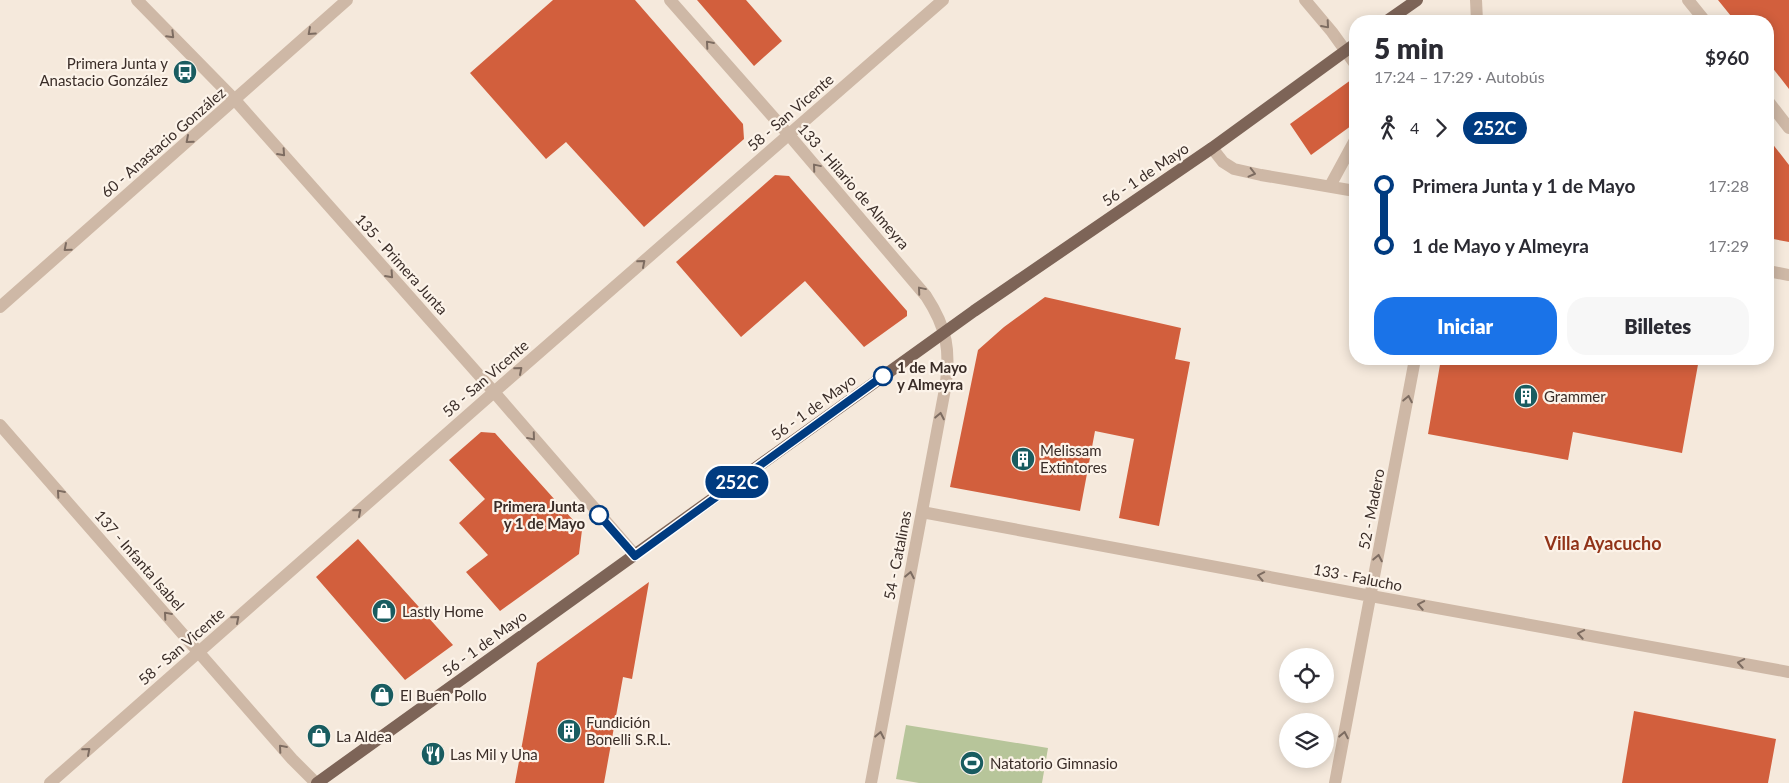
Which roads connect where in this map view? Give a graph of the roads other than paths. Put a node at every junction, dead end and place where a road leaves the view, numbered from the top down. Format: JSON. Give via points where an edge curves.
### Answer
{"nodes":[{"id":1,"x":137,"y":0,"type":"edge"},
{"id":2,"x":347,"y":0,"type":"edge"},
{"id":3,"x":670,"y":0,"type":"edge"},
{"id":4,"x":943,"y":0,"type":"edge"},
{"id":5,"x":1304,"y":0,"type":"edge"},
{"id":6,"x":1417,"y":0,"type":"edge"},
{"id":7,"x":1476,"y":0,"type":"edge"},
{"id":8,"x":1688,"y":0,"type":"edge"},
{"id":9,"x":1396,"y":15,"type":"edge"},
{"id":10,"x":1477,"y":15,"type":"edge"},
{"id":11,"x":1700,"y":15,"type":"edge"},
{"id":12,"x":1349,"y":47,"type":"edge"},
{"id":13,"x":1349,"y":49,"type":"edge"},
{"id":14,"x":235,"y":100,"type":"junction"},
{"id":15,"x":1774,"y":109,"type":"edge"},
{"id":16,"x":1789,"y":128,"type":"edge"},
{"id":17,"x":789,"y":135,"type":"junction"},
{"id":18,"x":1212,"y":148,"type":"junction"},
{"id":19,"x":1349,"y":151,"type":"edge"},
{"id":20,"x":1330,"y":186,"type":"junction"},
{"id":21,"x":1349,"y":190,"type":"edge"},
{"id":22,"x":1774,"y":272,"type":"edge"},
{"id":23,"x":1789,"y":275,"type":"edge"},
{"id":24,"x":0,"y":307,"type":"edge"},
{"id":25,"x":945,"y":333,"type":"junction"},
{"id":26,"x":1414,"y":365,"type":"edge"},
{"id":27,"x":494,"y":392,"type":"junction"},
{"id":28,"x":0,"y":425,"type":"edge"},
{"id":29,"x":922,"y":512,"type":"junction"},
{"id":30,"x":635,"y":556,"type":"junction"},
{"id":31,"x":1371,"y":596,"type":"junction"},
{"id":32,"x":199,"y":651,"type":"junction"},
{"id":33,"x":1789,"y":672,"type":"edge"},
{"id":34,"x":50,"y":783,"type":"edge"},
{"id":35,"x":316,"y":783,"type":"edge"},
{"id":36,"x":871,"y":783,"type":"edge"},
{"id":37,"x":1335,"y":783,"type":"edge"}],
"edges":[{"from":1,"to":14,"type":"street","name":"135 - Primera Junta","one_way":true},
{"from":2,"to":14,"type":"street","name":"60 - Anastacio González","one_way":true},
{"from":17,"to":3,"type":"street","name":"133 - Hilario de Almeyra","one_way":true},
{"from":4,"to":17,"type":"street","name":"58 - San Vicente"},
{"from":5,"to":12,"type":"street","one_way":true},
{"from":6,"to":9,"type":"main road"},
{"from":7,"to":10,"type":"street"},
{"from":8,"to":11,"type":"street"},
{"from":13,"to":18,"type":"main road","name":"56 - 1 de Mayo"},
{"from":14,"to":24,"type":"street","name":"60 - Anastacio González","one_way":true},
{"from":14,"to":27,"type":"street","name":"135 - Primera Junta","one_way":true},
{"from":15,"to":16,"type":"street"},
{"from":25,"to":17,"type":"street","name":"133 - Hilario de Almeyra","one_way":true,"via":[[926,296]]},
{"from":27,"to":17,"type":"street","name":"58 - San Vicente","one_way":true},
{"from":18,"to":20,"type":"street","one_way":true,"via":[[1223,162],[1234,169]]},
{"from":18,"to":25,"type":"main road","name":"56 - 1 de Mayo"},
{"from":19,"to":20,"type":"street"},
{"from":20,"to":21,"type":"street"},
{"from":22,"to":23,"type":"street"},
{"from":29,"to":25,"type":"street","name":"54 - Catalinas","one_way":true,"via":[[948,369]]},
{"from":25,"to":30,"type":"main road","name":"56 - 1 de Mayo"},
{"from":31,"to":26,"type":"street","name":"52 - Madero","one_way":true},
{"from":27,"to":30,"type":"street","name":"135 - Primera Junta","one_way":true},
{"from":32,"to":27,"type":"street","name":"58 - San Vicente","one_way":true},
{"from":32,"to":28,"type":"street","name":"137 - Infanta Isabel","one_way":true},
{"from":31,"to":29,"type":"street","name":"133 - Falucho","one_way":true},
{"from":36,"to":29,"type":"street","name":"54 - Catalinas","one_way":true},
{"from":30,"to":35,"type":"main road","name":"56 - 1 de Mayo"},
{"from":33,"to":31,"type":"street","name":"133 - Falucho","one_way":true},
{"from":37,"to":31,"type":"street","name":"52 - Madero","one_way":true},
{"from":34,"to":32,"type":"street","name":"58 - San Vicente","one_way":true},
{"from":35,"to":32,"type":"street","name":"137 - Infanta Isabel","one_way":true}]}
